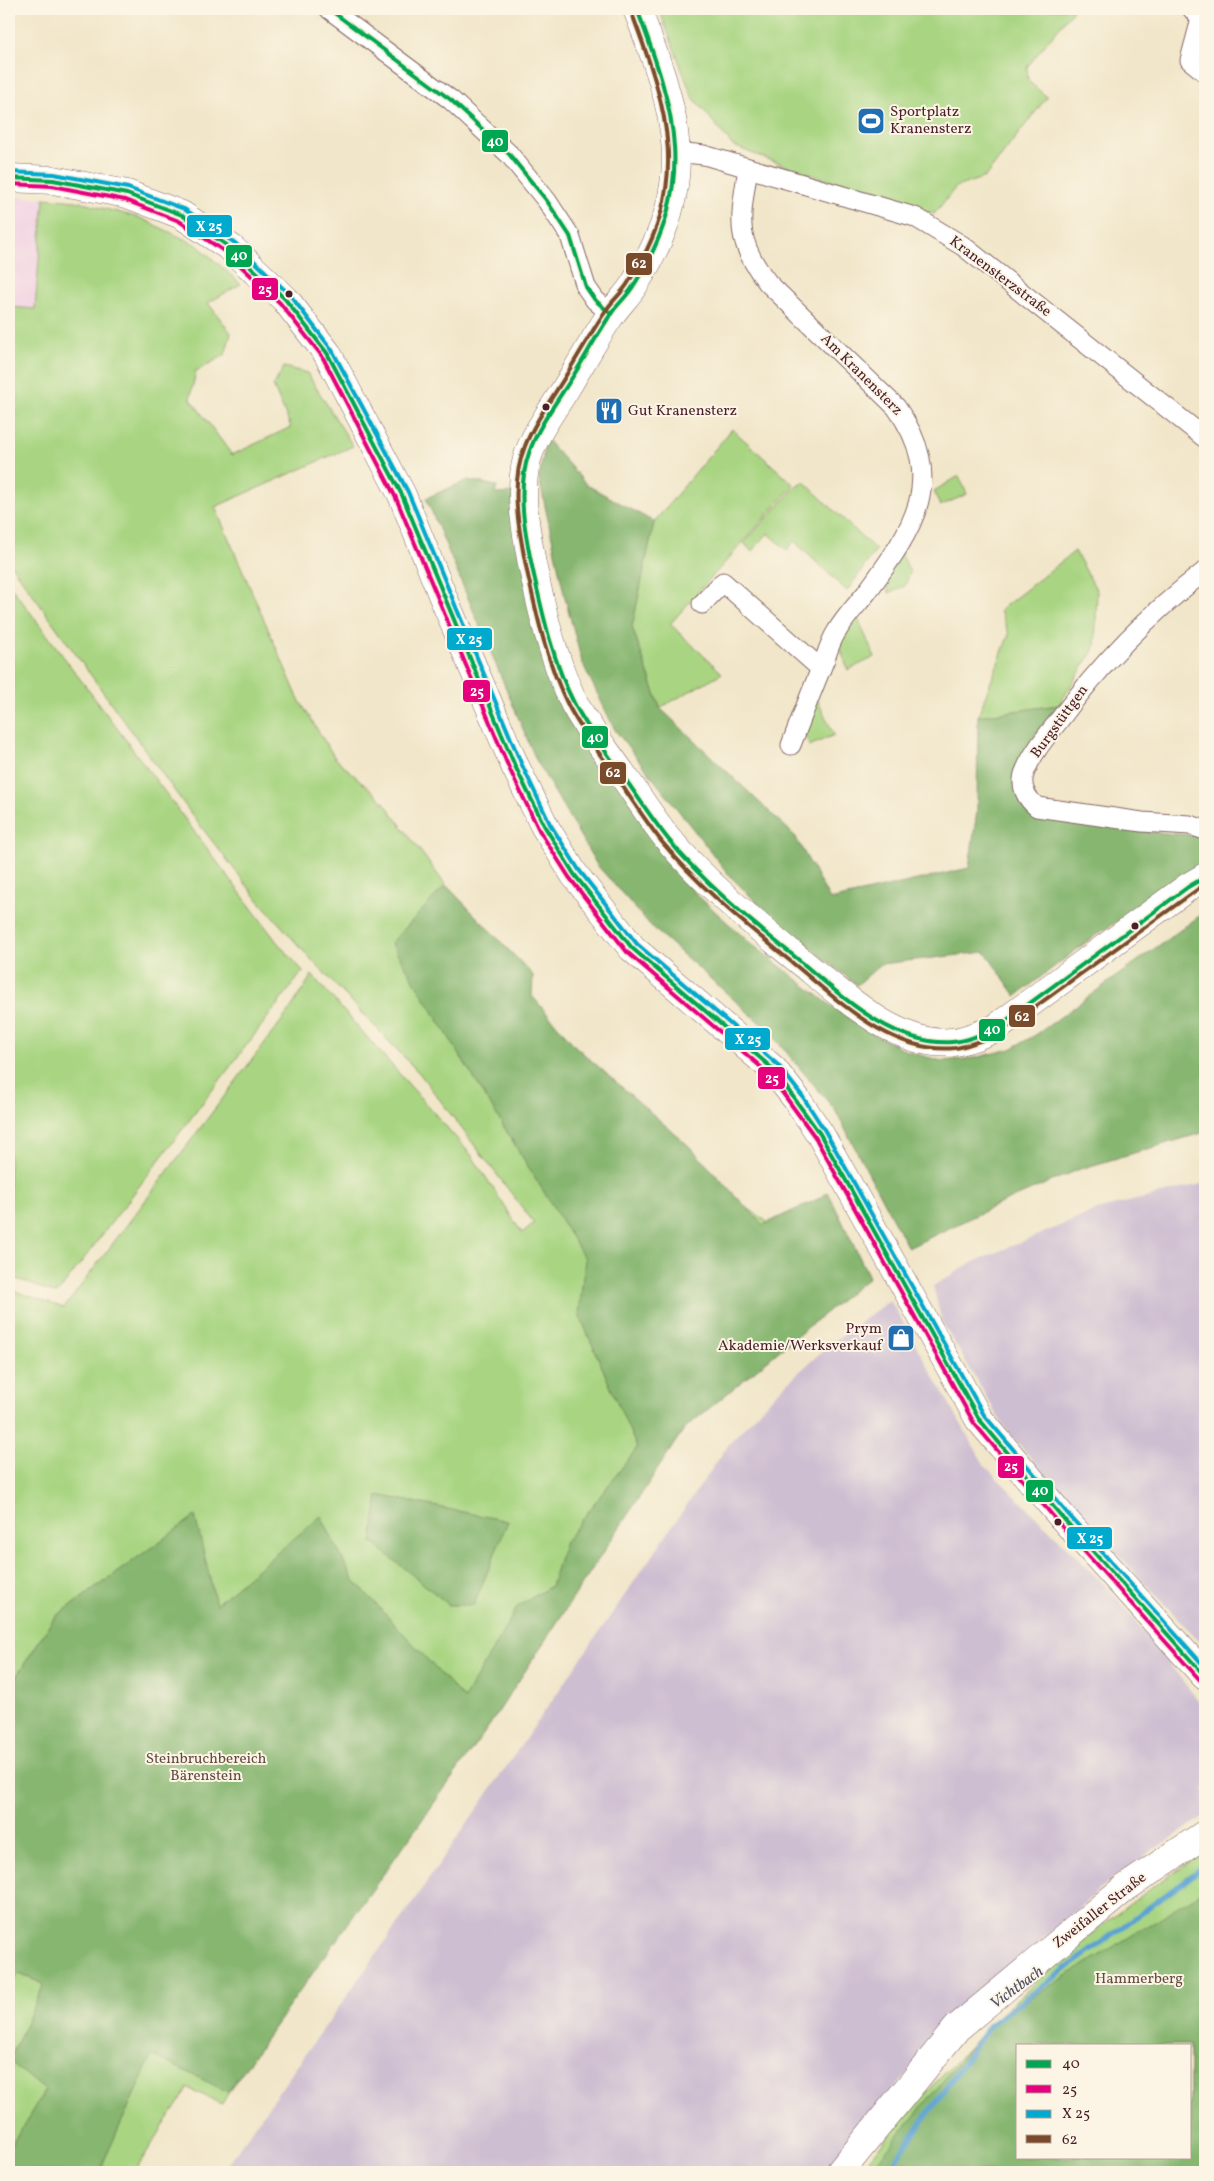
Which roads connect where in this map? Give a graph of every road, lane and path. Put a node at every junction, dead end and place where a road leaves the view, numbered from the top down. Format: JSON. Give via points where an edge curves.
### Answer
{"nodes":[{"id":1,"x":329,"y":9,"type":"edge"},
{"id":2,"x":637,"y":9,"type":"edge"},
{"id":3,"x":1192,"y":9,"type":"edge"},
{"id":4,"x":1205,"y":72,"type":"edge"},
{"id":5,"x":677,"y":152,"type":"junction"},
{"id":6,"x":748,"y":168,"type":"junction"},
{"id":7,"x":9,"y":178,"type":"edge"},
{"id":8,"x":611,"y":314,"type":"junction"},
{"id":9,"x":1205,"y":438,"type":"edge"},
{"id":10,"x":1205,"y":571,"type":"edge"},
{"id":11,"x":702,"y":604,"type":"dead end"},
{"id":12,"x":820,"y":669,"type":"junction"},
{"id":13,"x":791,"y":744,"type":"dead end"},
{"id":14,"x":1205,"y":830,"type":"edge"},
{"id":15,"x":1205,"y":877,"type":"edge"},
{"id":16,"x":1205,"y":1676,"type":"edge"},
{"id":17,"x":1205,"y":1834,"type":"edge"},
{"id":18,"x":840,"y":2172,"type":"edge"}],
"edges":[{"from":1,"to":8,"type":"street","via":[[451,100],[509,154],[570,236],[586,287]]},
{"from":2,"to":5,"type":"main road","via":[[662,73],[673,113]]},
{"from":3,"to":4,"type":"street","via":[[1201,19],[1190,60]]},
{"from":5,"to":6,"type":"street","name":"Kranensterzstraße","via":[[704,155]]},
{"from":5,"to":8,"type":"main road","via":[[674,196],[659,242],[633,287]]},
{"from":6,"to":9,"type":"street","name":"Kranensterzstraße","via":[[915,217],[963,246]]},
{"from":6,"to":12,"type":"street","name":"Am Kranensterz","via":[[741,212],[743,241],[752,263],[768,283],[896,407],[911,427],[920,458],[922,489],[917,510],[899,547],[836,632]]},
{"from":7,"to":16,"type":"main road","via":[[53,180],[127,194],[182,215],[231,248],[285,299],[315,336],[402,495],[515,766],[545,827],[574,874],[632,948],[773,1069],[798,1100],[979,1419]]},
{"from":8,"to":15,"type":"main road","via":[[537,434],[528,457],[523,489],[529,545],[559,667],[575,705],[668,838],[719,893],[878,1021],[912,1038],[950,1043],[996,1028]]},
{"from":10,"to":14,"type":"street","name":"Burgstüttgen","via":[[1168,599],[1071,704],[1037,749],[1024,775],[1023,787],[1028,800],[1037,807],[1142,822],[1190,825]]},
{"from":11,"to":12,"type":"street","via":[[724,582]]},
{"from":12,"to":13,"type":"street","name":"Am Kranensterz"},
{"from":17,"to":18,"type":"main road","name":"Zweifaller Straße","via":[[1125,1888],[957,2028]]}]}
